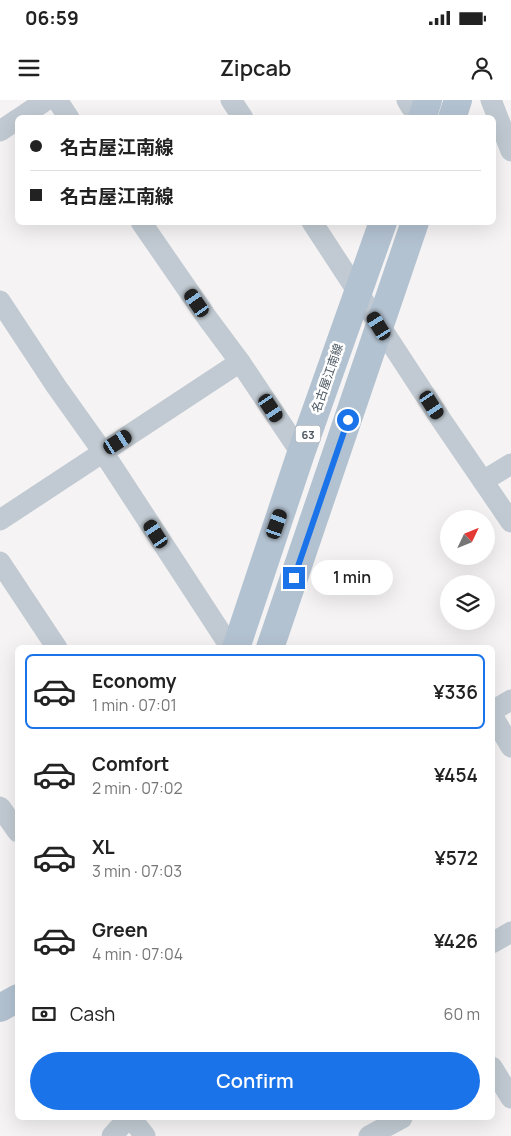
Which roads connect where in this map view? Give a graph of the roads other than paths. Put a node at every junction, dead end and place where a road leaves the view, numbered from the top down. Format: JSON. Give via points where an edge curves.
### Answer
{"nodes":[{"id":1,"x":46,"y":100,"type":"edge"},
{"id":2,"x":57,"y":100,"type":"edge"},
{"id":3,"x":231,"y":100,"type":"edge"},
{"id":4,"x":458,"y":100,"type":"edge"},
{"id":5,"x":490,"y":100,"type":"edge"},
{"id":6,"x":24,"y":115,"type":"edge"},
{"id":7,"x":67,"y":115,"type":"edge"},
{"id":8,"x":240,"y":115,"type":"edge"},
{"id":9,"x":453,"y":115,"type":"edge"},
{"id":10,"x":15,"y":121,"type":"edge"},
{"id":11,"x":0,"y":131,"type":"edge"},
{"id":12,"x":511,"y":151,"type":"edge"},
{"id":13,"x":143,"y":225,"type":"edge"},
{"id":14,"x":314,"y":225,"type":"edge"},
{"id":15,"x":382,"y":225,"type":"edge"},
{"id":16,"x":414,"y":225,"type":"edge"},
{"id":17,"x":358,"y":292,"type":"junction"},
{"id":18,"x":0,"y":302,"type":"edge"},
{"id":19,"x":379,"y":326,"type":"junction"},
{"id":20,"x":240,"y":362,"type":"junction"},
{"id":21,"x":103,"y":452,"type":"junction"},
{"id":22,"x":301,"y":454,"type":"junction"},
{"id":23,"x":511,"y":464,"type":"edge"},
{"id":24,"x":483,"y":481,"type":"junction"},
{"id":25,"x":0,"y":520,"type":"edge"},
{"id":26,"x":511,"y":522,"type":"edge"},
{"id":27,"x":0,"y":562,"type":"edge"},
{"id":28,"x":55,"y":645,"type":"edge"},
{"id":29,"x":229,"y":645,"type":"edge"},
{"id":30,"x":237,"y":645,"type":"edge"},
{"id":31,"x":271,"y":645,"type":"edge"},
{"id":32,"x":511,"y":700,"type":"edge"},
{"id":33,"x":495,"y":711,"type":"edge"},
{"id":34,"x":495,"y":718,"type":"edge"},
{"id":35,"x":511,"y":747,"type":"edge"},
{"id":36,"x":0,"y":806,"type":"edge"},
{"id":37,"x":15,"y":828,"type":"edge"},
{"id":38,"x":511,"y":932,"type":"edge"},
{"id":39,"x":495,"y":941,"type":"edge"},
{"id":40,"x":15,"y":1000,"type":"edge"},
{"id":41,"x":0,"y":1008,"type":"edge"},
{"id":42,"x":495,"y":1072,"type":"edge"},
{"id":43,"x":511,"y":1098,"type":"edge"},
{"id":44,"x":128,"y":1120,"type":"edge"},
{"id":45,"x":132,"y":1120,"type":"edge"},
{"id":46,"x":398,"y":1120,"type":"edge"},
{"id":47,"x":112,"y":1136,"type":"edge"},
{"id":48,"x":146,"y":1136,"type":"edge"},
{"id":49,"x":369,"y":1136,"type":"edge"}],
"edges":[{"from":1,"to":6,"type":"street"},
{"from":2,"to":7,"type":"street"},
{"from":3,"to":8,"type":"street"},
{"from":4,"to":9,"type":"main road"},
{"from":5,"to":12,"type":"street"},
{"from":10,"to":11,"type":"street"},
{"from":13,"to":20,"type":"street"},
{"from":14,"to":17,"type":"street"},
{"from":15,"to":17,"type":"main road","name":"名古屋江南線","number":"63"},
{"from":16,"to":19,"type":"main road","number":"63"},
{"from":17,"to":19,"type":"street"},
{"from":17,"to":22,"type":"main road","name":"名古屋江南線","number":"63"},
{"from":18,"to":21,"type":"street"},
{"from":19,"to":24,"type":"street"},
{"from":19,"to":31,"type":"main road","number":"63"},
{"from":20,"to":21,"type":"street"},
{"from":20,"to":22,"type":"street"},
{"from":21,"to":25,"type":"street"},
{"from":21,"to":29,"type":"street"},
{"from":22,"to":30,"type":"main road","name":"名古屋江南線","number":"63"},
{"from":23,"to":24,"type":"street"},
{"from":24,"to":26,"type":"street"},
{"from":27,"to":28,"type":"street"},
{"from":32,"to":33,"type":"street"},
{"from":34,"to":35,"type":"street"},
{"from":36,"to":37,"type":"street"},
{"from":38,"to":39,"type":"street"},
{"from":40,"to":41,"type":"main road"},
{"from":42,"to":43,"type":"street"},
{"from":44,"to":47,"type":"street"},
{"from":45,"to":48,"type":"street"},
{"from":46,"to":49,"type":"street"}]}
